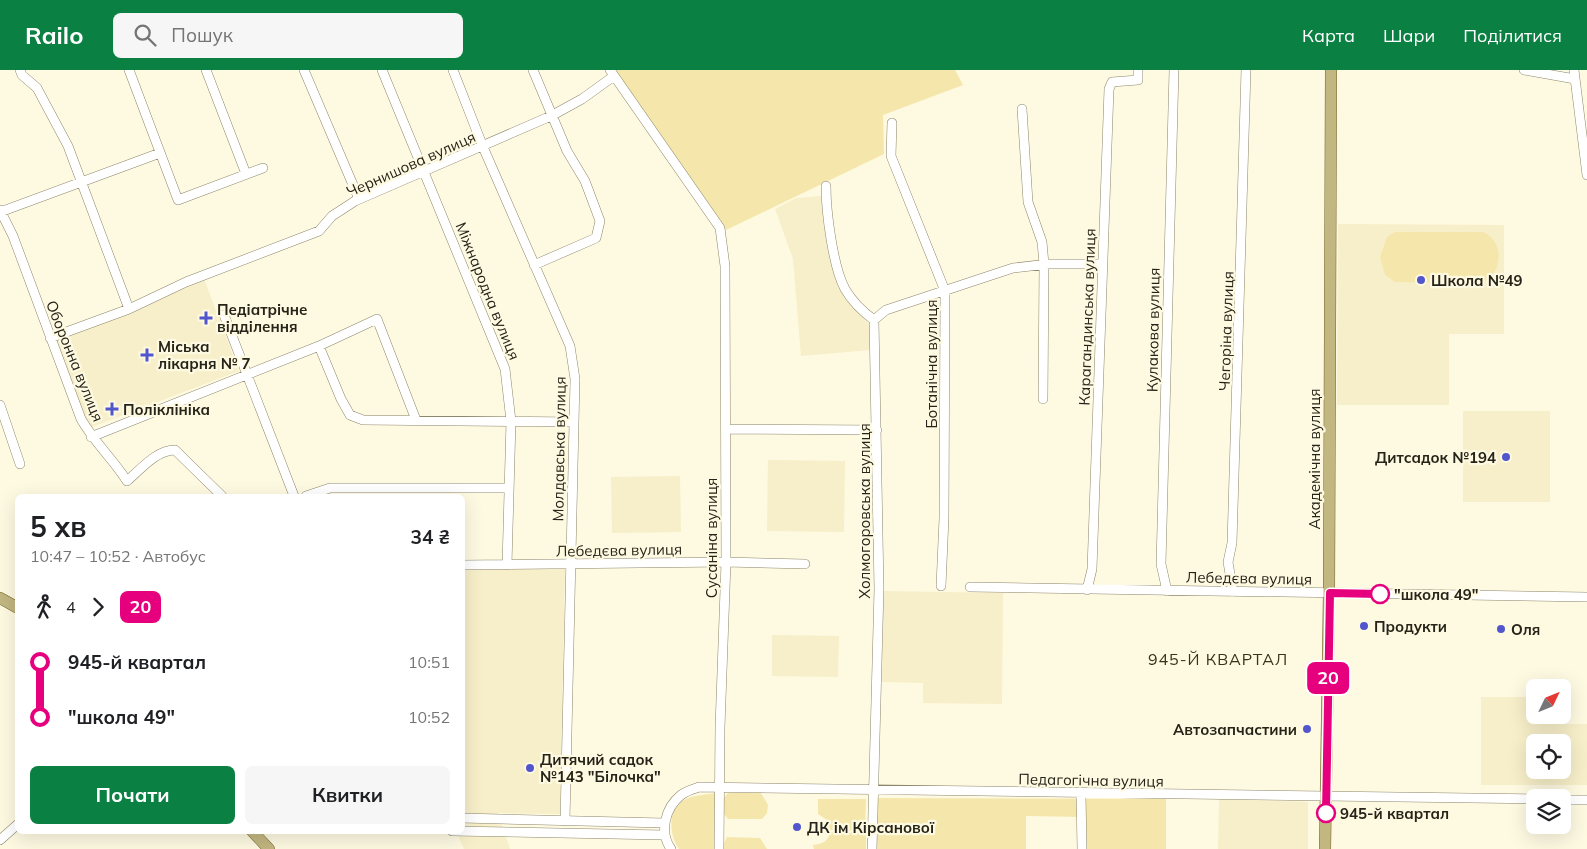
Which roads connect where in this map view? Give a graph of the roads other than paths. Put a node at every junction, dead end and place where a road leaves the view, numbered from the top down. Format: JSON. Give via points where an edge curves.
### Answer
{"nodes":[{"id":1,"x":20,"y":70,"type":"edge"},
{"id":2,"x":128,"y":70,"type":"edge"},
{"id":3,"x":206,"y":70,"type":"edge"},
{"id":4,"x":304,"y":70,"type":"edge"},
{"id":5,"x":382,"y":70,"type":"edge"},
{"id":6,"x":453,"y":70,"type":"edge"},
{"id":7,"x":533,"y":70,"type":"edge"},
{"id":8,"x":1138,"y":70,"type":"edge"},
{"id":9,"x":1174,"y":70,"type":"edge"},
{"id":10,"x":1246,"y":70,"type":"edge"},
{"id":11,"x":1331,"y":70,"type":"edge"},
{"id":12,"x":1524,"y":70,"type":"edge"},
{"id":13,"x":612,"y":73,"type":"edge"},
{"id":14,"x":1574,"y":74,"type":"edge"},
{"id":15,"x":1022,"y":109,"type":"dead end"},
{"id":16,"x":552,"y":116,"type":"junction"},
{"id":17,"x":892,"y":123,"type":"dead end"},
{"id":18,"x":483,"y":147,"type":"junction"},
{"id":19,"x":160,"y":153,"type":"junction"},
{"id":20,"x":263,"y":168,"type":"dead end"},
{"id":21,"x":425,"y":172,"type":"junction"},
{"id":22,"x":246,"y":174,"type":"junction"},
{"id":23,"x":1587,"y":175,"type":"edge"},
{"id":24,"x":80,"y":183,"type":"junction"},
{"id":25,"x":826,"y":186,"type":"dead end"},
{"id":26,"x":359,"y":199,"type":"junction"},
{"id":27,"x":0,"y":211,"type":"edge"},
{"id":28,"x":1044,"y":264,"type":"junction"},
{"id":29,"x":1103,"y":264,"type":"junction"},
{"id":30,"x":534,"y":265,"type":"junction"},
{"id":31,"x":945,"y":291,"type":"junction"},
{"id":32,"x":129,"y":309,"type":"junction"},
{"id":33,"x":224,"y":315,"type":"dead end"},
{"id":34,"x":874,"y":320,"type":"junction"},
{"id":35,"x":50,"y":338,"type":"junction"},
{"id":36,"x":319,"y":346,"type":"junction"},
{"id":37,"x":246,"y":373,"type":"junction"},
{"id":38,"x":1043,"y":399,"type":"dead end"},
{"id":39,"x":0,"y":405,"type":"edge"},
{"id":40,"x":416,"y":420,"type":"junction"},
{"id":41,"x":511,"y":421,"type":"junction"},
{"id":42,"x":574,"y":422,"type":"junction"},
{"id":43,"x":726,"y":429,"type":"junction"},
{"id":44,"x":877,"y":430,"type":"junction"},
{"id":45,"x":91,"y":437,"type":"junction"},
{"id":46,"x":20,"y":464,"type":"dead end"},
{"id":47,"x":509,"y":488,"type":"junction"},
{"id":48,"x":220,"y":494,"type":"edge"},
{"id":49,"x":293,"y":494,"type":"edge"},
{"id":50,"x":312,"y":494,"type":"edge"},
{"id":51,"x":726,"y":562,"type":"junction"},
{"id":52,"x":805,"y":564,"type":"dead end"},
{"id":53,"x":465,"y":565,"type":"edge"},
{"id":54,"x":506,"y":565,"type":"junction"},
{"id":55,"x":571,"y":565,"type":"junction"},
{"id":56,"x":941,"y":586,"type":"dead end"},
{"id":57,"x":970,"y":587,"type":"dead end"},
{"id":58,"x":1086,"y":590,"type":"junction"},
{"id":59,"x":1167,"y":591,"type":"junction"},
{"id":60,"x":1233,"y":592,"type":"junction"},
{"id":61,"x":1330,"y":593,"type":"junction"},
{"id":62,"x":1587,"y":597,"type":"edge"},
{"id":63,"x":0,"y":598,"type":"edge"},
{"id":64,"x":15,"y":606,"type":"edge"},
{"id":65,"x":720,"y":788,"type":"junction"},
{"id":66,"x":873,"y":791,"type":"junction"},
{"id":67,"x":1081,"y":794,"type":"junction"},
{"id":68,"x":1326,"y":797,"type":"junction"},
{"id":69,"x":1526,"y":799,"type":"edge"},
{"id":70,"x":1571,"y":800,"type":"edge"},
{"id":71,"x":1587,"y":800,"type":"edge"},
{"id":72,"x":465,"y":818,"type":"edge"},
{"id":73,"x":565,"y":822,"type":"junction"},
{"id":74,"x":664,"y":823,"type":"junction"},
{"id":75,"x":15,"y":827,"type":"edge"},
{"id":76,"x":465,"y":831,"type":"edge"},
{"id":77,"x":255,"y":834,"type":"edge"},
{"id":78,"x":664,"y":836,"type":"junction"},
{"id":79,"x":0,"y":840,"type":"edge"},
{"id":80,"x":270,"y":849,"type":"edge"},
{"id":81,"x":671,"y":849,"type":"edge"},
{"id":82,"x":719,"y":849,"type":"edge"},
{"id":83,"x":872,"y":849,"type":"edge"},
{"id":84,"x":1082,"y":849,"type":"edge"},
{"id":85,"x":1325,"y":849,"type":"edge"}],
"edges":[{"from":1,"to":24,"type":"street","via":[[37,88],[55,119]]},
{"from":2,"to":19,"type":"street"},
{"from":3,"to":22,"type":"street"},
{"from":4,"to":26,"type":"street"},
{"from":5,"to":21,"type":"street","name":"Міжнародна вулиця"},
{"from":6,"to":18,"type":"street","name":"Молдавська вулиця"},
{"from":7,"to":16,"type":"street"},
{"from":8,"to":29,"type":"street","name":"Карагандинська вулиця","via":[[1138,80],[1112,82],[1109,89]]},
{"from":9,"to":59,"type":"street","name":"Кулакова вулиця","via":[[1161,564]]},
{"from":10,"to":60,"type":"street","name":"Чегоріна вулиця","via":[[1232,533],[1228,562]]},
{"from":11,"to":61,"type":"main road","name":"Академічна вулиця"},
{"from":12,"to":14,"type":"street"},
{"from":13,"to":16,"type":"street","name":"Чернишова вулиця","via":[[582,99]]},
{"from":13,"to":43,"type":"street","name":"Сусаніна вулиця","via":[[720,228],[725,266]]},
{"from":14,"to":23,"type":"street"},
{"from":15,"to":28,"type":"street","via":[[1028,202],[1042,242]]},
{"from":16,"to":18,"type":"street","name":"Чернишова вулиця"},
{"from":16,"to":30,"type":"street","via":[[567,151],[586,181],[600,221],[596,238]]},
{"from":17,"to":31,"type":"street","name":"Ботанічна вулиця","via":[[891,156]]},
{"from":18,"to":21,"type":"street","name":"Чернишова вулиця"},
{"from":18,"to":30,"type":"street","name":"Молдавська вулиця"},
{"from":19,"to":22,"type":"street","via":[[178,200]]},
{"from":19,"to":24,"type":"street"},
{"from":20,"to":22,"type":"street"},
{"from":21,"to":26,"type":"street","name":"Чернишова вулиця"},
{"from":21,"to":41,"type":"street","name":"Міжнародна вулиця","via":[[505,369]]},
{"from":24,"to":27,"type":"street"},
{"from":24,"to":32,"type":"street"},
{"from":25,"to":34,"type":"street","via":[[832,245],[845,288]]},
{"from":26,"to":32,"type":"street","name":"Чернишова вулиця","via":[[332,216],[319,231],[186,282]]},
{"from":27,"to":35,"type":"street","name":"Оборонна вулиця","via":[[13,236]]},
{"from":28,"to":29,"type":"street"},
{"from":28,"to":31,"type":"street","via":[[1013,268]]},
{"from":28,"to":38,"type":"street"},
{"from":29,"to":58,"type":"street","name":"Карагандинська вулиця","via":[[1092,569]]},
{"from":30,"to":42,"type":"street","name":"Молдавська вулиця","via":[[570,346],[575,379]]},
{"from":31,"to":34,"type":"street","via":[[886,310]]},
{"from":31,"to":56,"type":"street","name":"Ботанічна вулиця"},
{"from":32,"to":35,"type":"street","name":"Чернишова вулиця"},
{"from":33,"to":37,"type":"street"},
{"from":34,"to":44,"type":"street","name":"Холмогоровська вулиця"},
{"from":35,"to":45,"type":"street","name":"Оборонна вулиця"},
{"from":36,"to":37,"type":"street"},
{"from":36,"to":40,"type":"street","via":[[350,415],[363,420]]},
{"from":36,"to":40,"type":"street","via":[[377,318]]},
{"from":37,"to":45,"type":"street"},
{"from":37,"to":49,"type":"street"},
{"from":39,"to":46,"type":"street"},
{"from":40,"to":41,"type":"street"},
{"from":41,"to":42,"type":"street"},
{"from":41,"to":47,"type":"street","name":"Міжнародна вулиця"},
{"from":42,"to":55,"type":"street","name":"Молдавська вулиця"},
{"from":43,"to":44,"type":"street"},
{"from":43,"to":51,"type":"street","name":"Сусаніна вулиця"},
{"from":44,"to":66,"type":"street","name":"Холмогоровська вулиця","via":[[878,589]]},
{"from":45,"to":48,"type":"street","name":"Оборонна вулиця","via":[[114,460],[127,482],[159,454],[174,450]]},
{"from":47,"to":50,"type":"street","via":[[330,488]]},
{"from":47,"to":54,"type":"street","name":"Міжнародна вулиця"},
{"from":51,"to":52,"type":"street","name":"Лебедєва вулиця"},
{"from":51,"to":55,"type":"street","name":"Лебедєва вулиця"},
{"from":51,"to":65,"type":"street","name":"Сусаніна вулиця"},
{"from":53,"to":54,"type":"street","name":"Лебедєва вулиця"},
{"from":54,"to":55,"type":"street","name":"Лебедєва вулиця"},
{"from":55,"to":73,"type":"street","name":"Молдавська вулиця"},
{"from":57,"to":58,"type":"street","name":"Лебедєва вулиця"},
{"from":58,"to":59,"type":"street","name":"Лебедєва вулиця"},
{"from":59,"to":60,"type":"street","name":"Лебедєва вулиця"},
{"from":60,"to":61,"type":"street","name":"Лебедєва вулиця"},
{"from":61,"to":62,"type":"street","name":"Лебедєва вулиця"},
{"from":61,"to":68,"type":"main road","name":"Академічна вулиця"},
{"from":63,"to":64,"type":"main road"},
{"from":65,"to":66,"type":"street","name":"Педагогічна вулиця"},
{"from":65,"to":74,"type":"street","name":"Педагогічна вулиця","via":[[699,787],[682,794],[672,804]]},
{"from":65,"to":82,"type":"street","name":"Сусаніна вулиця"},
{"from":66,"to":67,"type":"street","name":"Педагогічна вулиця"},
{"from":66,"to":83,"type":"street","name":"Холмогоровська вулиця"},
{"from":67,"to":68,"type":"street","name":"Педагогічна вулиця"},
{"from":67,"to":84,"type":"street"},
{"from":68,"to":69,"type":"street","name":"Педагогічна вулиця"},
{"from":68,"to":85,"type":"main road","name":"Академічна вулиця"},
{"from":70,"to":71,"type":"street"},
{"from":72,"to":73,"type":"street"},
{"from":73,"to":74,"type":"street"},
{"from":74,"to":78,"type":"street","name":"Педагогічна вулиця"},
{"from":75,"to":79,"type":"street"},
{"from":76,"to":78,"type":"street"},
{"from":77,"to":80,"type":"main road"},
{"from":78,"to":81,"type":"street","name":"Педагогічна вулиця"}]}
